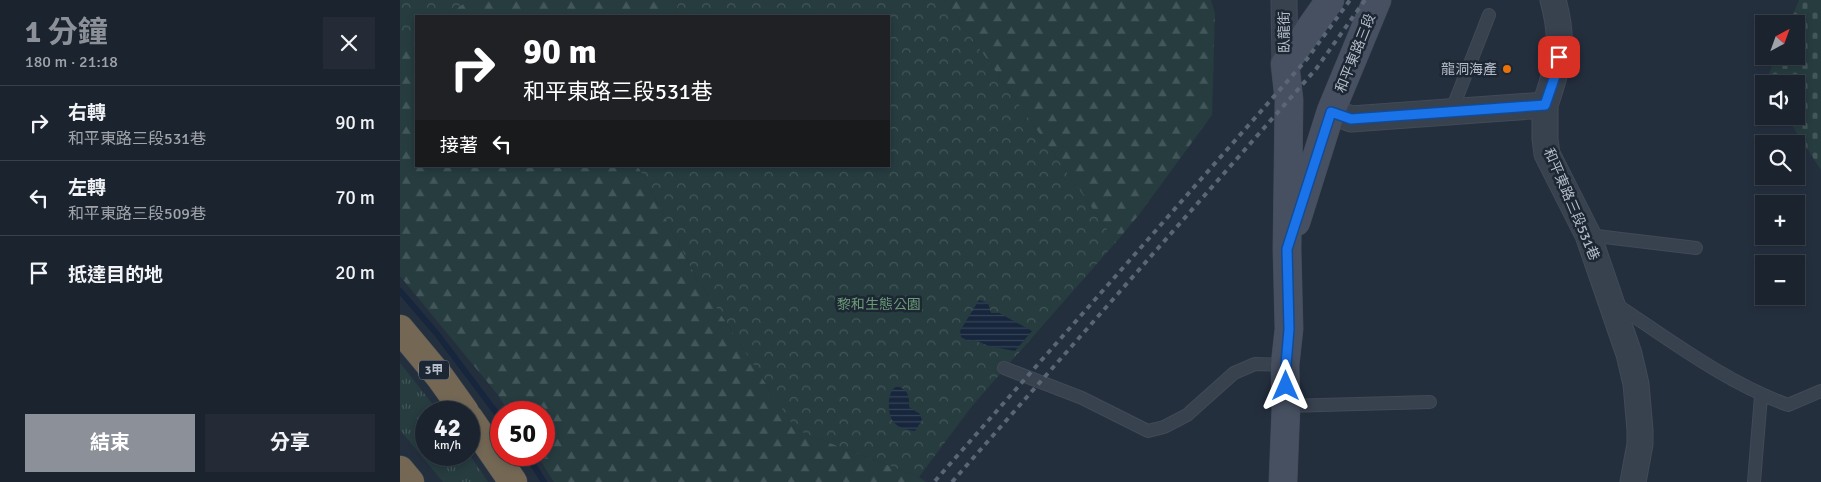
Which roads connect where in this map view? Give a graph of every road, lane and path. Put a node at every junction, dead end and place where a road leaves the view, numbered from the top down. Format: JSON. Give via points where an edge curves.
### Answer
{"nodes":[{"id":1,"x":1284,"y":0,"type":"edge"},
{"id":2,"x":1330,"y":0,"type":"edge"},
{"id":3,"x":1377,"y":0,"type":"edge"},
{"id":4,"x":1553,"y":0,"type":"edge"},
{"id":5,"x":1489,"y":15,"type":"dead end"},
{"id":6,"x":1285,"y":64,"type":"junction"},
{"id":7,"x":1289,"y":100,"type":"junction"},
{"id":8,"x":1545,"y":105,"type":"junction"},
{"id":9,"x":1331,"y":112,"type":"junction"},
{"id":10,"x":1451,"y":112,"type":"junction"},
{"id":11,"x":1588,"y":236,"type":"junction"},
{"id":12,"x":1696,"y":248,"type":"dead end"},
{"id":13,"x":1287,"y":249,"type":"junction"},
{"id":14,"x":1610,"y":300,"type":"junction"},
{"id":15,"x":400,"y":329,"type":"edge"},
{"id":16,"x":1286,"y":365,"type":"junction"},
{"id":17,"x":1004,"y":368,"type":"dead end"},
{"id":18,"x":1821,"y":391,"type":"edge"},
{"id":19,"x":1762,"y":396,"type":"junction"},
{"id":20,"x":457,"y":401,"type":"edge"},
{"id":21,"x":1430,"y":402,"type":"dead end"},
{"id":22,"x":1286,"y":406,"type":"junction"},
{"id":23,"x":480,"y":434,"type":"edge"},
{"id":24,"x":400,"y":470,"type":"edge"},
{"id":25,"x":410,"y":482,"type":"edge"},
{"id":26,"x":513,"y":482,"type":"edge"},
{"id":27,"x":1283,"y":482,"type":"edge"},
{"id":28,"x":1633,"y":482,"type":"edge"},
{"id":29,"x":1754,"y":482,"type":"edge"}],
"edges":[{"from":1,"to":6,"type":"street","name":"臥龍街"},
{"from":2,"to":6,"type":"main road"},
{"from":3,"to":9,"type":"main road","name":"和平東路三段"},
{"from":4,"to":8,"type":"street","name":"和平東路三段531巷","via":[[1561,44],[1557,70]]},
{"from":5,"to":10,"type":"lane"},
{"from":6,"to":7,"type":"main road","name":"和平東路三段"},
{"from":7,"to":9,"type":"main road","via":[[1310,115]]},
{"from":7,"to":13,"type":"main road","name":"和平東路三段"},
{"from":8,"to":10,"type":"street"},
{"from":8,"to":11,"type":"street","name":"和平東路三段531巷","via":[[1547,154]]},
{"from":9,"to":10,"type":"street","via":[[1351,119]]},
{"from":9,"to":13,"type":"main road","name":"和平東路三段"},
{"from":11,"to":12,"type":"lane"},
{"from":11,"to":14,"type":"street","name":"和平東路三段531巷"},
{"from":13,"to":16,"type":"main road","name":"和平東路三段","via":[[1289,329]]},
{"from":14,"to":19,"type":"lane","via":[[1704,363]]},
{"from":14,"to":28,"type":"street","name":"和平東路三段531巷","via":[[1636,384],[1640,444]]},
{"from":15,"to":20,"type":"highway","number":"3甲"},
{"from":16,"to":17,"type":"lane","via":[[1255,364],[1234,373],[1187,415],[1148,431],[1082,398]]},
{"from":16,"to":22,"type":"main road","name":"和平東路三段"},
{"from":18,"to":19,"type":"lane","via":[[1788,405]]},
{"from":19,"to":29,"type":"lane"},
{"from":21,"to":22,"type":"lane"},
{"from":22,"to":27,"type":"main road","name":"和平東路三段"},
{"from":23,"to":26,"type":"highway"},
{"from":24,"to":25,"type":"highway"}]}
